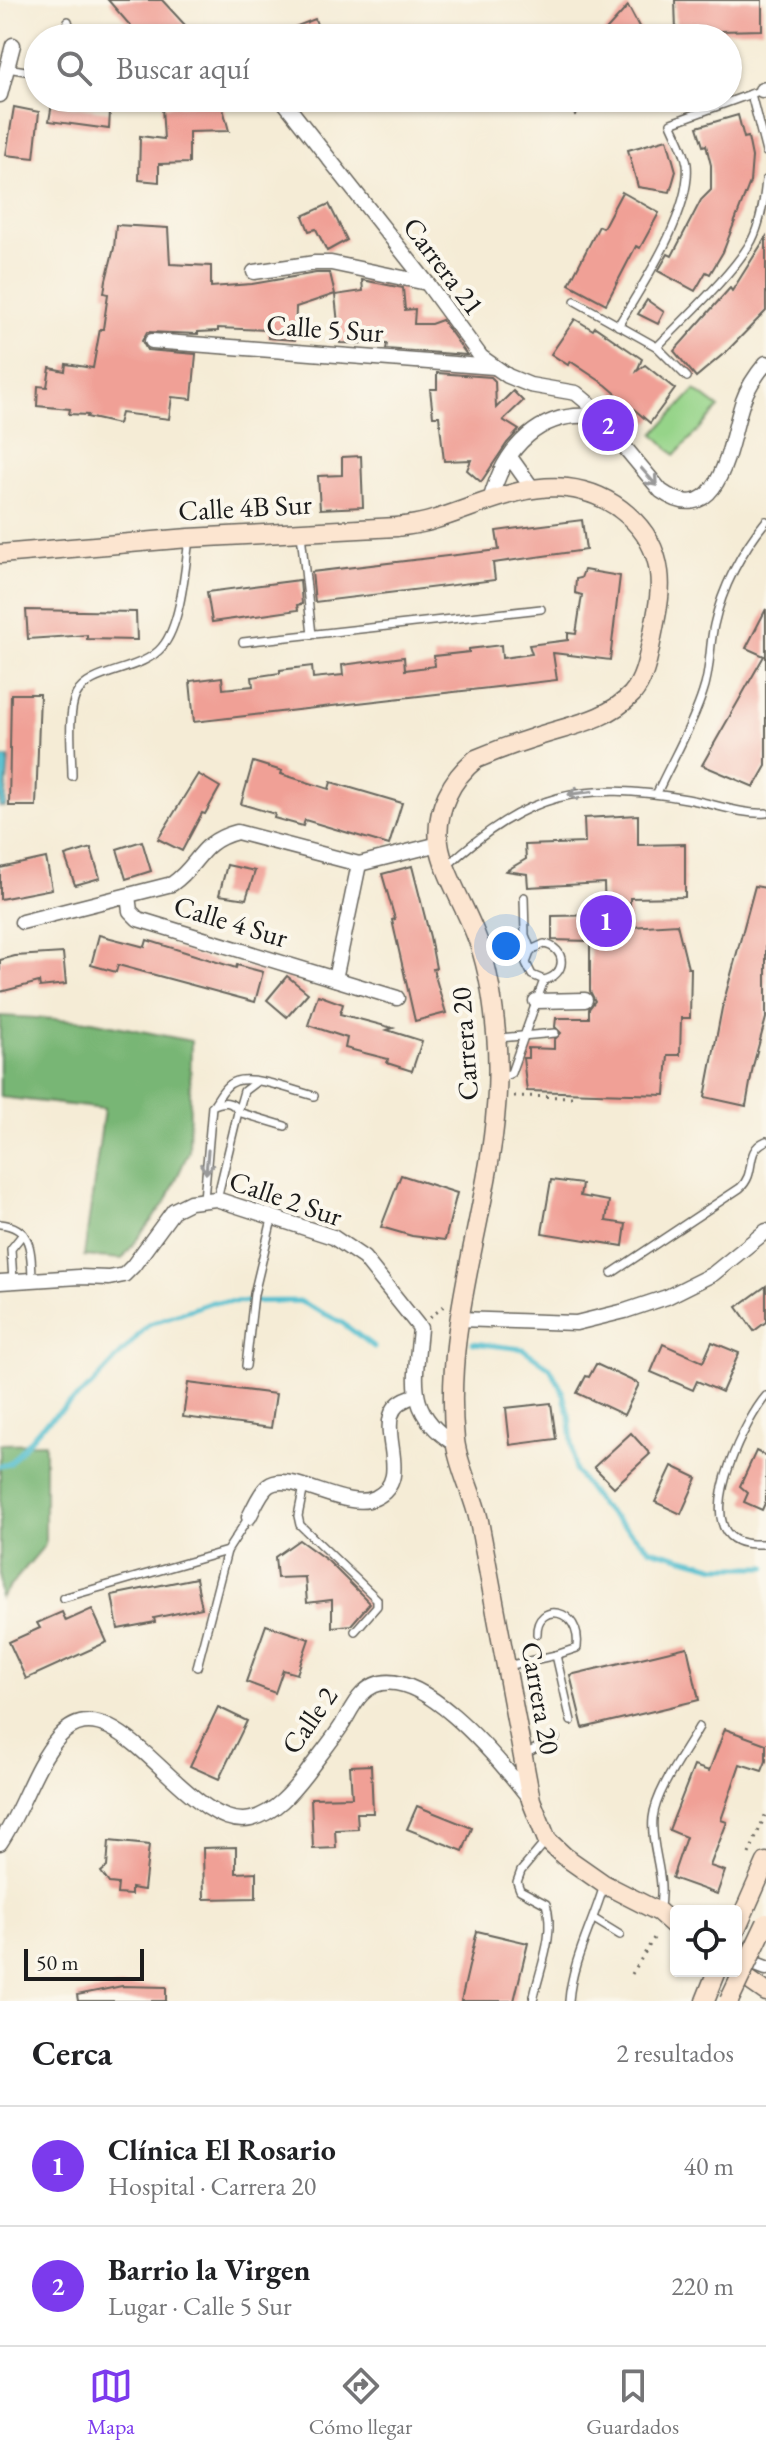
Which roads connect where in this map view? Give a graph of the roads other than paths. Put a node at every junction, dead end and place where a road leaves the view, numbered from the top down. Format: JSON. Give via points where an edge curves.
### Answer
{"nodes":[{"id":1,"x":68,"y":21,"type":"dead end"},
{"id":2,"x":69,"y":24,"type":"edge"},
{"id":3,"x":13,"y":45,"type":"dead end"},
{"id":4,"x":7,"y":68,"type":"junction"},
{"id":5,"x":24,"y":71,"type":"edge"},
{"id":6,"x":760,"y":91,"type":"edge"},
{"id":7,"x":0,"y":95,"type":"edge"},
{"id":8,"x":292,"y":112,"type":"edge"},
{"id":9,"x":702,"y":112,"type":"edge"},
{"id":10,"x":766,"y":152,"type":"edge"},
{"id":11,"x":766,"y":180,"type":"edge"},
{"id":12,"x":254,"y":272,"type":"dead end"},
{"id":13,"x":427,"y":283,"type":"junction"},
{"id":14,"x":575,"y":301,"type":"dead end"},
{"id":15,"x":618,"y":326,"type":"junction"},
{"id":16,"x":152,"y":341,"type":"dead end"},
{"id":17,"x":657,"y":347,"type":"junction"},
{"id":18,"x":766,"y":363,"type":"edge"},
{"id":19,"x":494,"y":367,"type":"junction"},
{"id":20,"x":687,"y":377,"type":"dead end"},
{"id":21,"x":599,"y":417,"type":"junction"},
{"id":22,"x":510,"y":457,"type":"junction"},
{"id":23,"x":532,"y":488,"type":"junction"},
{"id":24,"x":490,"y":501,"type":"junction"},
{"id":25,"x":766,"y":521,"type":"edge"},
{"id":26,"x":301,"y":532,"type":"junction"},
{"id":27,"x":189,"y":538,"type":"junction"},
{"id":28,"x":0,"y":554,"type":"edge"},
{"id":29,"x":541,"y":609,"type":"dead end"},
{"id":30,"x":312,"y":635,"type":"junction"},
{"id":31,"x":243,"y":642,"type":"dead end"},
{"id":32,"x":72,"y":776,"type":"dead end"},
{"id":33,"x":657,"y":793,"type":"junction"},
{"id":34,"x":766,"y":813,"type":"edge"},
{"id":35,"x":439,"y":844,"type":"junction"},
{"id":36,"x":359,"y":864,"type":"junction"},
{"id":37,"x":447,"y":866,"type":"junction"},
{"id":38,"x":128,"y":896,"type":"junction"},
{"id":39,"x":524,"y":897,"type":"dead end"},
{"id":40,"x":22,"y":922,"type":"dead end"},
{"id":41,"x":531,"y":950,"type":"junction"},
{"id":42,"x":335,"y":979,"type":"junction"},
{"id":43,"x":544,"y":980,"type":"junction"},
{"id":44,"x":397,"y":998,"type":"dead end"},
{"id":45,"x":585,"y":1000,"type":"dead end"},
{"id":46,"x":536,"y":1001,"type":"junction"},
{"id":47,"x":555,"y":1033,"type":"dead end"},
{"id":48,"x":524,"y":1034,"type":"junction"},
{"id":49,"x":497,"y":1038,"type":"junction"},
{"id":50,"x":256,"y":1081,"type":"junction"},
{"id":51,"x":498,"y":1087,"type":"junction"},
{"id":52,"x":314,"y":1096,"type":"dead end"},
{"id":53,"x":212,"y":1106,"type":"junction"},
{"id":54,"x":238,"y":1112,"type":"junction"},
{"id":55,"x":285,"y":1126,"type":"dead end"},
{"id":56,"x":766,"y":1141,"type":"edge"},
{"id":57,"x":210,"y":1199,"type":"junction"},
{"id":58,"x":273,"y":1215,"type":"junction"},
{"id":59,"x":0,"y":1224,"type":"edge"},
{"id":60,"x":766,"y":1231,"type":"edge"},
{"id":61,"x":23,"y":1234,"type":"junction"},
{"id":62,"x":612,"y":1273,"type":"dead end"},
{"id":63,"x":32,"y":1279,"type":"junction"},
{"id":64,"x":6,"y":1281,"type":"edge"},
{"id":65,"x":458,"y":1319,"type":"junction"},
{"id":66,"x":246,"y":1366,"type":"dead end"},
{"id":67,"x":415,"y":1396,"type":"junction"},
{"id":68,"x":766,"y":1396,"type":"edge"},
{"id":69,"x":455,"y":1444,"type":"junction"},
{"id":70,"x":304,"y":1486,"type":"junction"},
{"id":71,"x":249,"y":1517,"type":"joint"},
{"id":72,"x":766,"y":1544,"type":"edge"},
{"id":73,"x":227,"y":1551,"type":"junction"},
{"id":74,"x":63,"y":1598,"type":"dead end"},
{"id":75,"x":355,"y":1631,"type":"dead end"},
{"id":76,"x":537,"y":1634,"type":"dead end"},
{"id":77,"x":556,"y":1655,"type":"junction"},
{"id":78,"x":507,"y":1666,"type":"junction"},
{"id":79,"x":197,"y":1667,"type":"dead end"},
{"id":80,"x":571,"y":1721,"type":"dead end"},
{"id":81,"x":699,"y":1727,"type":"dead end"},
{"id":82,"x":556,"y":1738,"type":"dead end"},
{"id":83,"x":523,"y":1755,"type":"junction"},
{"id":84,"x":531,"y":1800,"type":"junction"},
{"id":85,"x":547,"y":1840,"type":"junction"},
{"id":86,"x":0,"y":1843,"type":"edge"},
{"id":87,"x":766,"y":1862,"type":"edge"},
{"id":88,"x":604,"y":1884,"type":"junction"},
{"id":89,"x":742,"y":1916,"type":"edge"},
{"id":90,"x":594,"y":1919,"type":"junction"},
{"id":91,"x":667,"y":1919,"type":"edge"},
{"id":92,"x":766,"y":1923,"type":"edge"},
{"id":93,"x":620,"y":1935,"type":"dead end"},
{"id":94,"x":742,"y":1951,"type":"edge"},
{"id":95,"x":766,"y":1968,"type":"edge"},
{"id":96,"x":742,"y":1975,"type":"edge"},
{"id":97,"x":715,"y":1977,"type":"edge"},
{"id":98,"x":766,"y":1992,"type":"edge"},
{"id":99,"x":533,"y":2001,"type":"edge"},
{"id":100,"x":569,"y":2001,"type":"edge"},
{"id":101,"x":705,"y":2001,"type":"edge"},
{"id":102,"x":729,"y":2001,"type":"edge"}],
"edges":[{"from":1,"to":2,"type":"lane"},
{"from":3,"to":4,"type":"street"},
{"from":4,"to":5,"type":"lane"},
{"from":4,"to":7,"type":"street"},
{"from":6,"to":10,"type":"lane"},
{"from":8,"to":13,"type":"street","name":"Carrera 21"},
{"from":9,"to":15,"type":"lane","via":[[671,123],[687,164],[683,201]]},
{"from":11,"to":17,"type":"lane","via":[[751,241]]},
{"from":12,"to":13,"type":"street","via":[[331,263]]},
{"from":13,"to":19,"type":"street","name":"Carrera 21","via":[[472,346]]},
{"from":14,"to":15,"type":"lane"},
{"from":15,"to":17,"type":"lane"},
{"from":16,"to":19,"type":"street","name":"Calle 5 Sur"},
{"from":17,"to":20,"type":"lane"},
{"from":21,"to":18,"type":"street","one_way":true,"via":[[661,491],[682,501],[705,497],[720,477],[748,389]]},
{"from":19,"to":21,"type":"street","name":"Carrera 21","via":[[530,385],[576,393]]},
{"from":21,"to":22,"type":"street","via":[[558,418],[541,425]]},
{"from":22,"to":23,"type":"street"},
{"from":22,"to":24,"type":"street"},
{"from":23,"to":24,"type":"street","name":"Calle 4B Sur"},
{"from":23,"to":35,"type":"street","name":"Carrera 20","via":[[570,488],[605,498],[636,522],[647,539],[660,583],[647,666],[634,692],[611,711],[476,759],[460,772],[446,799]]},
{"from":24,"to":26,"type":"street","name":"Calle 4B Sur","via":[[397,527]]},
{"from":25,"to":33,"type":"lane","via":[[730,580],[714,625],[704,692]]},
{"from":26,"to":27,"type":"street","name":"Calle 4B Sur"},
{"from":26,"to":30,"type":"lane"},
{"from":27,"to":28,"type":"street","name":"Calle 4B Sur"},
{"from":27,"to":32,"type":"lane","via":[[172,631],[163,647],[151,658],[97,679],[77,693]]},
{"from":29,"to":30,"type":"lane"},
{"from":30,"to":31,"type":"lane"},
{"from":33,"to":34,"type":"lane"},
{"from":33,"to":37,"type":"lane","one_way":true,"via":[[569,794],[524,809]]},
{"from":35,"to":36,"type":"street","name":"Calle 4 Sur"},
{"from":35,"to":37,"type":"street","name":"Carrera 20"},
{"from":36,"to":38,"type":"street","name":"Calle 4 Sur","via":[[237,832],[221,836],[197,855],[172,884]]},
{"from":36,"to":42,"type":"street"},
{"from":37,"to":49,"type":"street","name":"Carrera 20","via":[[486,966]]},
{"from":38,"to":40,"type":"street","name":"Calle 4 Sur"},
{"from":38,"to":42,"type":"street","name":"Calle 4 Sur","via":[[130,911],[138,919]]},
{"from":39,"to":41,"type":"lane","via":[[524,931]]},
{"from":41,"to":43,"type":"lane","via":[[528,970]]},
{"from":41,"to":43,"type":"lane","via":[[550,945],[561,955],[557,975]]},
{"from":42,"to":44,"type":"street","name":"Calle 4 Sur"},
{"from":43,"to":46,"type":"lane"},
{"from":45,"to":46,"type":"street"},
{"from":46,"to":48,"type":"lane"},
{"from":47,"to":48,"type":"lane"},
{"from":48,"to":49,"type":"lane"},
{"from":48,"to":51,"type":"lane","via":[[509,1076]]},
{"from":49,"to":51,"type":"street","name":"Carrera 20"},
{"from":50,"to":52,"type":"lane"},
{"from":50,"to":53,"type":"lane","via":[[234,1082]]},
{"from":50,"to":54,"type":"lane","via":[[244,1091]]},
{"from":51,"to":65,"type":"street","name":"Carrera 20","via":[[493,1151]]},
{"from":53,"to":54,"type":"lane","via":[[226,1102]]},
{"from":53,"to":57,"type":"lane","one_way":true},
{"from":54,"to":55,"type":"lane"},
{"from":54,"to":57,"type":"lane"},
{"from":56,"to":62,"type":"lane","via":[[751,1154],[751,1175],[740,1188]]},
{"from":57,"to":58,"type":"street","name":"Calle 2 Sur"},
{"from":57,"to":63,"type":"street","name":"Calle 2 Sur","via":[[174,1210],[124,1275]]},
{"from":58,"to":66,"type":"lane","via":[[254,1294]]},
{"from":58,"to":67,"type":"street","name":"Calle 2 Sur","via":[[333,1237],[364,1258],[420,1328]]},
{"from":59,"to":61,"type":"lane"},
{"from":60,"to":65,"type":"street","via":[[713,1274],[625,1311],[576,1323]]},
{"from":61,"to":63,"type":"lane","via":[[31,1249]]},
{"from":61,"to":64,"type":"lane","via":[[11,1249]]},
{"from":63,"to":64,"type":"street","name":"Calle 2 Sur"},
{"from":65,"to":69,"type":"street","name":"Carrera 20","via":[[452,1397]]},
{"from":67,"to":69,"type":"street"},
{"from":67,"to":70,"type":"street","via":[[401,1399],[392,1409],[391,1481],[376,1498],[355,1502]]},
{"from":68,"to":72,"type":"lane","via":[[748,1423],[721,1489],[721,1505],[729,1535],[744,1543]]},
{"from":69,"to":78,"type":"street","name":"Carrera 20","via":[[476,1509]]},
{"from":70,"to":71,"type":"street","via":[[266,1486]]},
{"from":70,"to":75,"type":"lane","via":[[300,1525],[377,1599]]},
{"from":71,"to":73,"type":"lane"},
{"from":73,"to":74,"type":"lane"},
{"from":73,"to":79,"type":"lane"},
{"from":76,"to":77,"type":"lane","via":[[544,1616],[555,1612],[573,1621],[577,1648]]},
{"from":77,"to":78,"type":"lane"},
{"from":77,"to":80,"type":"lane"},
{"from":78,"to":83,"type":"street","name":"Carrera 20"},
{"from":81,"to":91,"type":"lane","via":[[657,1800],[653,1819]]},
{"from":82,"to":83,"type":"lane"},
{"from":83,"to":84,"type":"street","name":"Carrera 20"},
{"from":84,"to":85,"type":"street","name":"Calle 2"},
{"from":84,"to":86,"type":"street","name":"Calle 2","via":[[464,1724],[410,1686],[388,1682],[363,1693],[291,1793],[272,1809],[233,1821],[194,1798],[115,1729],[94,1723],[72,1725],[57,1739]]},
{"from":85,"to":88,"type":"street","name":"Calle 2"},
{"from":85,"to":99,"type":"lane","via":[[517,1882],[520,1890],[546,1904],[550,1915]]},
{"from":87,"to":89,"type":"street"},
{"from":88,"to":90,"type":"lane"},
{"from":88,"to":91,"type":"street","name":"Calle 2"},
{"from":90,"to":93,"type":"lane"},
{"from":90,"to":100,"type":"lane","via":[[580,1950]]},
{"from":92,"to":102,"type":"street","bridge":true},
{"from":94,"to":95,"type":"street"},
{"from":96,"to":98,"type":"street"},
{"from":97,"to":101,"type":"street"}]}
